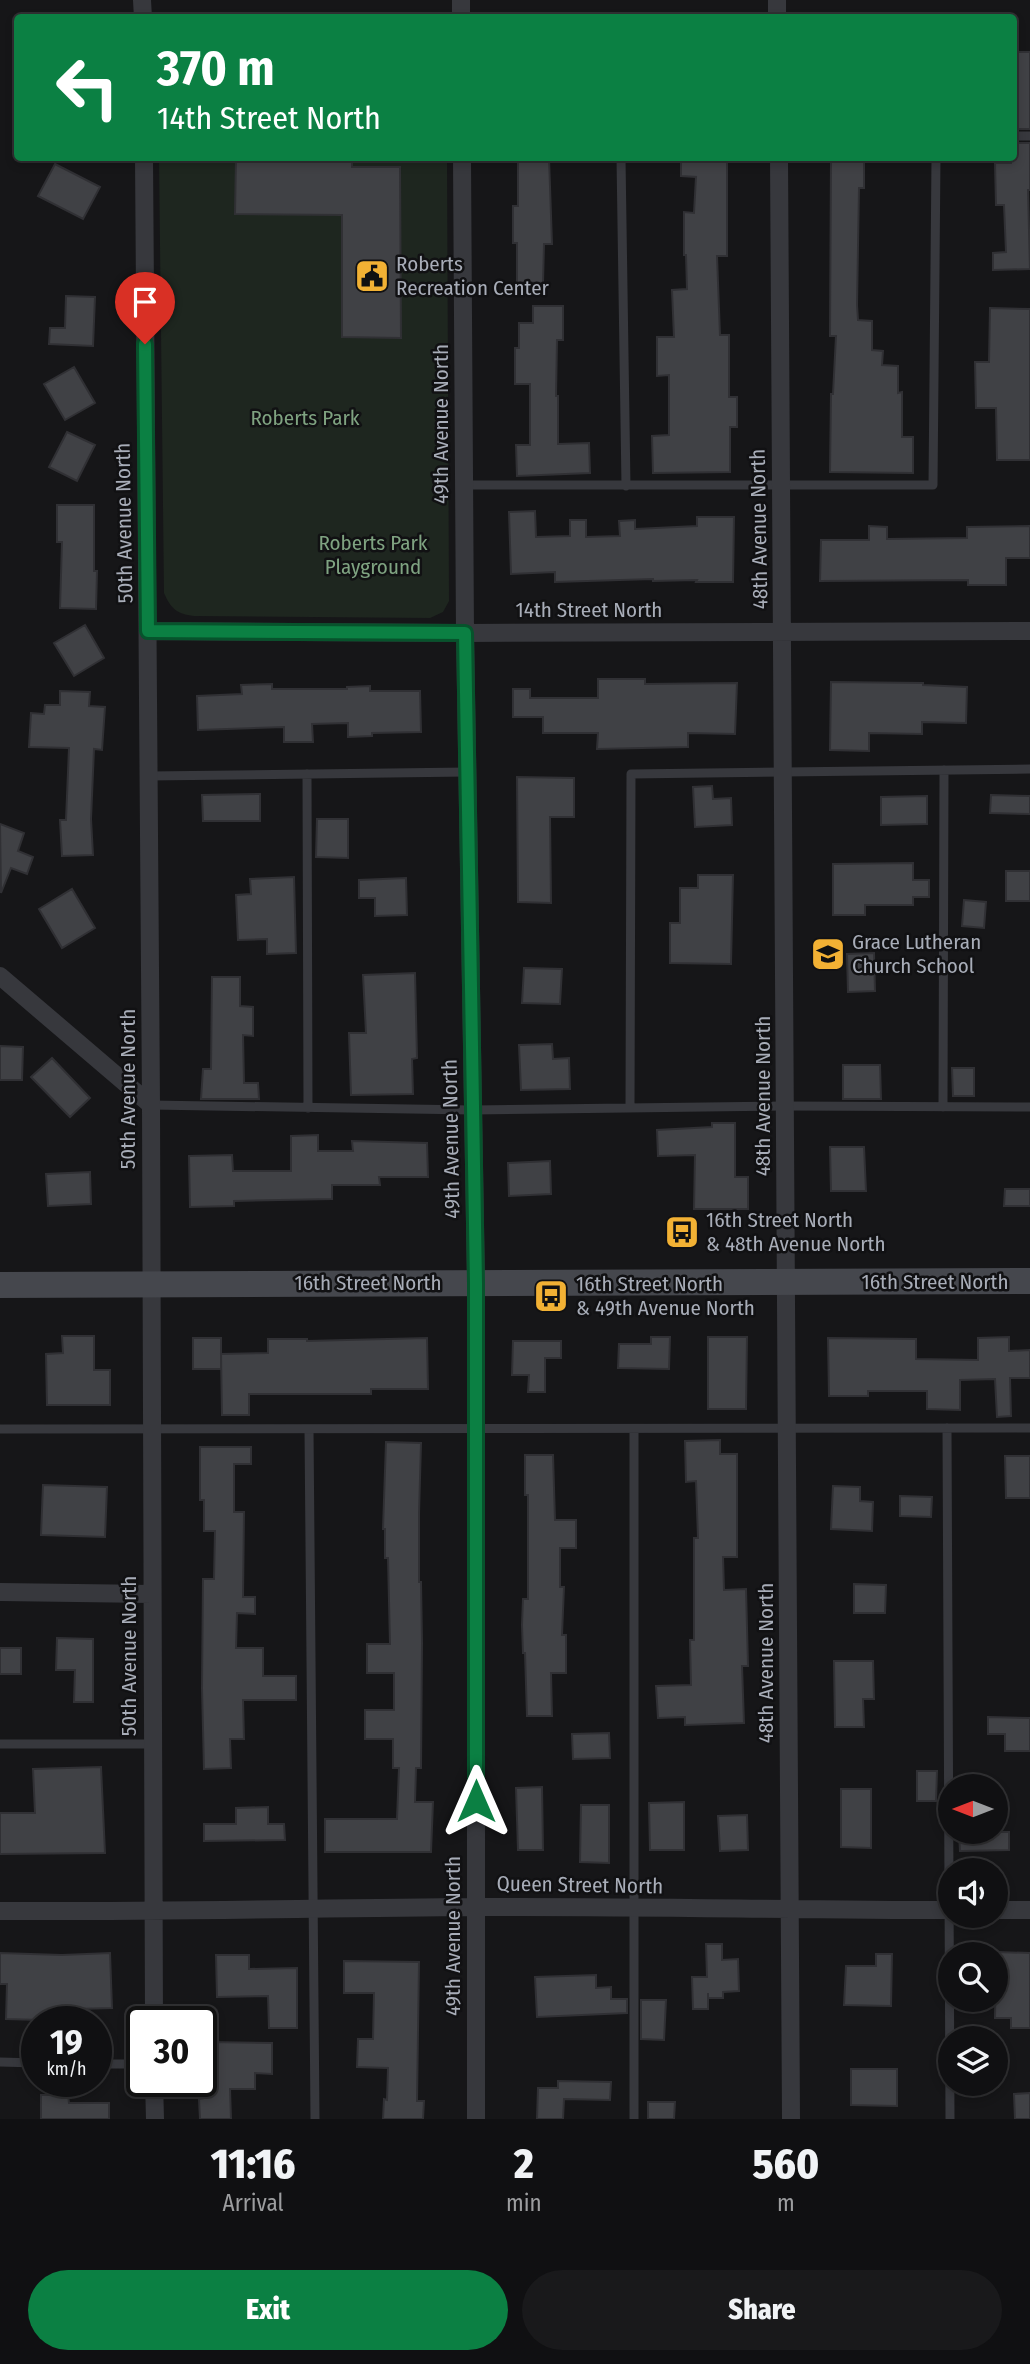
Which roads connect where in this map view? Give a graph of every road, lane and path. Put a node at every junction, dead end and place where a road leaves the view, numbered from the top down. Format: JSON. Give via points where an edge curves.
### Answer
{"nodes":[{"id":1,"x":144,"y":161,"type":"edge"},
{"id":2,"x":462,"y":161,"type":"edge"},
{"id":3,"x":621,"y":161,"type":"edge"},
{"id":4,"x":779,"y":161,"type":"edge"},
{"id":5,"x":936,"y":161,"type":"edge"},
{"id":6,"x":464,"y":485,"type":"junction"},
{"id":7,"x":626,"y":485,"type":"junction"},
{"id":8,"x":782,"y":486,"type":"junction"},
{"id":9,"x":148,"y":631,"type":"junction"},
{"id":10,"x":1030,"y":631,"type":"edge"},
{"id":11,"x":465,"y":633,"type":"junction"},
{"id":12,"x":783,"y":633,"type":"junction"},
{"id":13,"x":1030,"y":769,"type":"edge"},
{"id":14,"x":944,"y":770,"type":"junction"},
{"id":15,"x":467,"y":772,"type":"junction"},
{"id":16,"x":784,"y":772,"type":"junction"},
{"id":17,"x":307,"y":774,"type":"junction"},
{"id":18,"x":149,"y":776,"type":"junction"},
{"id":19,"x":0,"y":976,"type":"edge"},
{"id":20,"x":151,"y":1105,"type":"junction"},
{"id":21,"x":786,"y":1106,"type":"junction"},
{"id":22,"x":943,"y":1107,"type":"junction"},
{"id":23,"x":1030,"y":1107,"type":"edge"},
{"id":24,"x":308,"y":1108,"type":"junction"},
{"id":25,"x":630,"y":1108,"type":"junction"},
{"id":26,"x":473,"y":1110,"type":"junction"},
{"id":27,"x":1030,"y":1281,"type":"edge"},
{"id":28,"x":787,"y":1282,"type":"junction"},
{"id":29,"x":476,"y":1283,"type":"junction"},
{"id":30,"x":0,"y":1284,"type":"edge"},
{"id":31,"x":152,"y":1284,"type":"junction"},
{"id":32,"x":947,"y":1428,"type":"junction"},
{"id":33,"x":1030,"y":1428,"type":"edge"},
{"id":34,"x":0,"y":1429,"type":"edge"},
{"id":35,"x":309,"y":1429,"type":"junction"},
{"id":36,"x":476,"y":1429,"type":"junction"},
{"id":37,"x":634,"y":1429,"type":"junction"},
{"id":38,"x":788,"y":1429,"type":"junction"},
{"id":39,"x":152,"y":1430,"type":"junction"},
{"id":40,"x":0,"y":1592,"type":"edge"},
{"id":41,"x":152,"y":1594,"type":"junction"},
{"id":42,"x":0,"y":1744,"type":"edge"},
{"id":43,"x":153,"y":1744,"type":"junction"},
{"id":44,"x":950,"y":1858,"type":"edge"},
{"id":45,"x":476,"y":1907,"type":"junction"},
{"id":46,"x":634,"y":1909,"type":"junction"},
{"id":47,"x":315,"y":1910,"type":"junction"},
{"id":48,"x":790,"y":1910,"type":"junction"},
{"id":49,"x":938,"y":1910,"type":"edge"},
{"id":50,"x":1008,"y":1910,"type":"edge"},
{"id":51,"x":1030,"y":1910,"type":"edge"},
{"id":52,"x":0,"y":1911,"type":"edge"},
{"id":53,"x":153,"y":1912,"type":"junction"},
{"id":54,"x":950,"y":1928,"type":"edge"},
{"id":55,"x":154,"y":2006,"type":"edge"},
{"id":56,"x":0,"y":2062,"type":"edge"},
{"id":57,"x":21,"y":2063,"type":"edge"},
{"id":58,"x":155,"y":2097,"type":"edge"},
{"id":59,"x":155,"y":2119,"type":"edge"},
{"id":60,"x":315,"y":2119,"type":"edge"},
{"id":61,"x":476,"y":2119,"type":"edge"},
{"id":62,"x":634,"y":2119,"type":"edge"},
{"id":63,"x":791,"y":2119,"type":"edge"},
{"id":64,"x":950,"y":2119,"type":"edge"}],
"edges":[{"from":1,"to":9,"type":"street","name":"50th Avenue North"},
{"from":2,"to":6,"type":"street","name":"49th Avenue North"},
{"from":3,"to":7,"type":"lane"},
{"from":4,"to":8,"type":"street","name":"48th Avenue North"},
{"from":5,"to":8,"type":"lane","via":[[933,485]]},
{"from":6,"to":7,"type":"lane"},
{"from":6,"to":11,"type":"street","name":"49th Avenue North"},
{"from":7,"to":8,"type":"lane"},
{"from":8,"to":12,"type":"street","name":"48th Avenue North"},
{"from":9,"to":11,"type":"street","name":"14th Street North"},
{"from":9,"to":18,"type":"street","name":"50th Avenue North"},
{"from":10,"to":12,"type":"street","name":"14th Street North"},
{"from":11,"to":12,"type":"street","name":"14th Street North"},
{"from":11,"to":15,"type":"street","name":"49th Avenue North"},
{"from":12,"to":16,"type":"street","name":"48th Avenue North"},
{"from":13,"to":14,"type":"lane"},
{"from":14,"to":16,"type":"lane"},
{"from":14,"to":22,"type":"lane"},
{"from":15,"to":17,"type":"lane"},
{"from":15,"to":26,"type":"street","name":"49th Avenue North"},
{"from":16,"to":21,"type":"street","name":"48th Avenue North"},
{"from":16,"to":25,"type":"lane","via":[[631,774]]},
{"from":17,"to":18,"type":"lane"},
{"from":17,"to":24,"type":"lane"},
{"from":18,"to":20,"type":"street","name":"50th Avenue North"},
{"from":19,"to":20,"type":"street"},
{"from":20,"to":24,"type":"lane"},
{"from":20,"to":31,"type":"street","name":"50th Avenue North"},
{"from":21,"to":22,"type":"lane"},
{"from":21,"to":25,"type":"lane"},
{"from":21,"to":28,"type":"street","name":"48th Avenue North"},
{"from":22,"to":23,"type":"lane"},
{"from":24,"to":26,"type":"lane"},
{"from":25,"to":26,"type":"lane"},
{"from":26,"to":29,"type":"street","name":"49th Avenue North"},
{"from":27,"to":28,"type":"street","name":"16th Street North"},
{"from":28,"to":29,"type":"street","name":"16th Street North"},
{"from":28,"to":38,"type":"street","name":"48th Avenue North"},
{"from":29,"to":31,"type":"street","name":"16th Street North"},
{"from":29,"to":36,"type":"street","name":"49th Avenue North"},
{"from":30,"to":31,"type":"street","name":"16th Street North"},
{"from":31,"to":39,"type":"street","name":"50th Avenue North"},
{"from":32,"to":33,"type":"lane"},
{"from":32,"to":38,"type":"lane"},
{"from":32,"to":44,"type":"lane"},
{"from":34,"to":39,"type":"lane"},
{"from":35,"to":36,"type":"lane"},
{"from":35,"to":39,"type":"lane"},
{"from":35,"to":47,"type":"lane"},
{"from":36,"to":37,"type":"lane"},
{"from":36,"to":45,"type":"street","name":"49th Avenue North"},
{"from":37,"to":38,"type":"lane"},
{"from":37,"to":46,"type":"lane"},
{"from":38,"to":48,"type":"street","name":"48th Avenue North"},
{"from":39,"to":41,"type":"street","name":"50th Avenue North"},
{"from":40,"to":41,"type":"street"},
{"from":41,"to":43,"type":"street","name":"50th Avenue North"},
{"from":42,"to":43,"type":"lane"},
{"from":43,"to":53,"type":"street","name":"50th Avenue North"},
{"from":45,"to":46,"type":"street","name":"Queen Street North"},
{"from":45,"to":47,"type":"street","name":"Queen Street North"},
{"from":45,"to":61,"type":"street","name":"49th Avenue North"},
{"from":46,"to":48,"type":"street","name":"Queen Street North"},
{"from":46,"to":62,"type":"lane"},
{"from":47,"to":53,"type":"street","name":"Queen Street North"},
{"from":47,"to":60,"type":"lane"},
{"from":48,"to":49,"type":"street","name":"Queen Street North"},
{"from":48,"to":63,"type":"street","name":"48th Avenue North"},
{"from":50,"to":51,"type":"street"},
{"from":52,"to":53,"type":"street","name":"Queen Street North"},
{"from":53,"to":55,"type":"street","name":"50th Avenue North"},
{"from":54,"to":64,"type":"lane"},
{"from":56,"to":57,"type":"lane"},
{"from":58,"to":59,"type":"street"}]}
